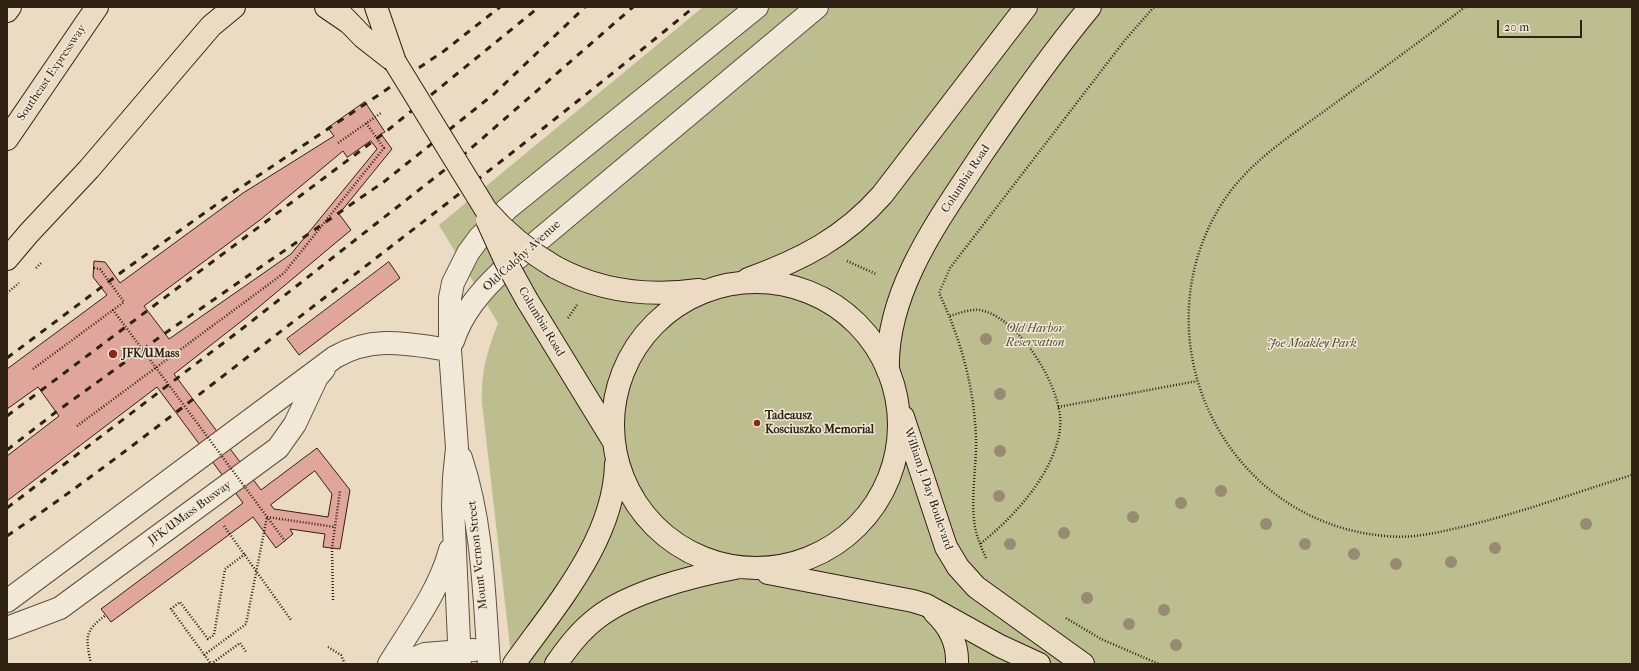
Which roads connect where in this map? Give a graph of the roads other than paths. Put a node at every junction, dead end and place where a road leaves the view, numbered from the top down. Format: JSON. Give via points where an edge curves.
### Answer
{"nodes":[{"id":1,"x":10,"y":7,"type":"edge"},
{"id":2,"x":97,"y":7,"type":"edge"},
{"id":3,"x":234,"y":7,"type":"edge"},
{"id":4,"x":326,"y":7,"type":"edge"},
{"id":5,"x":376,"y":7,"type":"edge"},
{"id":6,"x":757,"y":7,"type":"edge"},
{"id":7,"x":817,"y":7,"type":"edge"},
{"id":8,"x":1026,"y":7,"type":"edge"},
{"id":9,"x":1090,"y":7,"type":"edge"},
{"id":10,"x":7,"y":11,"type":"edge"},
{"id":11,"x":341,"y":15,"type":"edge"},
{"id":12,"x":395,"y":62,"type":"junction"},
{"id":13,"x":7,"y":139,"type":"edge"},
{"id":14,"x":478,"y":198,"type":"junction"},
{"id":15,"x":7,"y":259,"type":"edge"},
{"id":16,"x":741,"y":282,"type":"junction"},
{"id":17,"x":716,"y":288,"type":"junction"},
{"id":18,"x":450,"y":350,"type":"junction"},
{"id":19,"x":335,"y":356,"type":"junction"},
{"id":20,"x":888,"y":372,"type":"junction"},
{"id":21,"x":896,"y":396,"type":"junction"},
{"id":22,"x":615,"y":447,"type":"junction"},
{"id":23,"x":457,"y":448,"type":"junction"},
{"id":24,"x":454,"y":533,"type":"junction"},
{"id":25,"x":744,"y":568,"type":"junction"},
{"id":26,"x":7,"y":601,"type":"edge"},
{"id":27,"x":926,"y":606,"type":"junction"},
{"id":28,"x":7,"y":628,"type":"edge"},
{"id":29,"x":488,"y":656,"type":"edge"},
{"id":30,"x":459,"y":657,"type":"edge"},
{"id":31,"x":559,"y":659,"type":"edge"},
{"id":32,"x":389,"y":664,"type":"edge"},
{"id":33,"x":402,"y":664,"type":"edge"},
{"id":34,"x":514,"y":664,"type":"edge"},
{"id":35,"x":957,"y":664,"type":"edge"},
{"id":36,"x":1039,"y":664,"type":"edge"},
{"id":37,"x":1083,"y":664,"type":"edge"}],
"edges":[{"from":1,"to":10,"type":"main road"},
{"from":2,"to":13,"type":"main road","name":"Southeast Expressway"},
{"from":3,"to":15,"type":"main road","via":[[211,26]]},
{"from":4,"to":11,"type":"main road","name":"Columbia Road"},
{"from":5,"to":12,"type":"main road","name":"Columbia Road"},
{"from":6,"to":18,"type":"street","via":[[528,191],[479,238],[459,268],[453,283],[450,298]]},
{"from":7,"to":18,"type":"street","name":"Old Colony Avenue","via":[[502,271],[476,298],[460,324]]},
{"from":8,"to":16,"type":"main road","via":[[882,195],[863,215],[836,238],[773,270]]},
{"from":9,"to":20,"type":"main road","name":"Columbia Road","via":[[1007,117],[927,242],[906,284],[891,330]]},
{"from":11,"to":12,"type":"main road","name":"Columbia Road","via":[[377,50]]},
{"from":12,"to":14,"type":"main road","name":"Columbia Road","bridge":true},
{"from":14,"to":17,"type":"main road","name":"Columbia Road","bridge":true,"via":[[509,235],[554,267],[590,283],[628,292],[678,292]]},
{"from":14,"to":22,"type":"main road","name":"Columbia Road","bridge":true,"via":[[503,255],[527,300]]},
{"from":16,"to":17,"type":"main road"},
{"from":16,"to":20,"type":"main road","via":[[781,284],[806,291],[830,303],[861,328]]},
{"from":17,"to":22,"type":"main road","via":[[685,300],[667,313],[650,328],[637,346],[626,365],[616,397],[613,431]]},
{"from":18,"to":19,"type":"street","name":"JFK/UMass Busway","via":[[379,342],[349,349]]},
{"from":18,"to":23,"type":"street","name":"Mount Vernon Street"},
{"from":19,"to":26,"type":"street","name":"JFK/UMass Busway"},
{"from":19,"to":28,"type":"street","name":"JFK/UMass Busway","via":[[317,377],[295,424],[278,448],[60,608]]},
{"from":20,"to":21,"type":"main road"},
{"from":21,"to":25,"type":"main road","via":[[899,431],[894,465],[880,496],[861,524],[835,545],[810,558],[783,566]]},
{"from":21,"to":37,"type":"main road","name":"William J. Day Boulevard","via":[[944,540],[958,567],[976,587]]},
{"from":22,"to":25,"type":"main road","via":[[622,474],[631,494],[643,513],[658,529],[685,550],[716,562]]},
{"from":22,"to":34,"type":"main road","via":[[614,488],[607,514],[587,558]]},
{"from":23,"to":24,"type":"street","name":"Mount Vernon Street"},
{"from":23,"to":29,"type":"street","name":"Mount Vernon Street","via":[[476,522]]},
{"from":24,"to":30,"type":"street","name":"Mount Vernon Street"},
{"from":24,"to":32,"type":"street","via":[[440,578]]},
{"from":25,"to":27,"type":"main road","via":[[913,601]]},
{"from":25,"to":31,"type":"main road","via":[[679,582],[617,605],[588,626]]},
{"from":27,"to":35,"type":"main road","via":[[940,618],[952,635],[957,651]]},
{"from":27,"to":36,"type":"main road"},
{"from":29,"to":30,"type":"street"},
{"from":30,"to":33,"type":"street","via":[[424,654]]}]}
